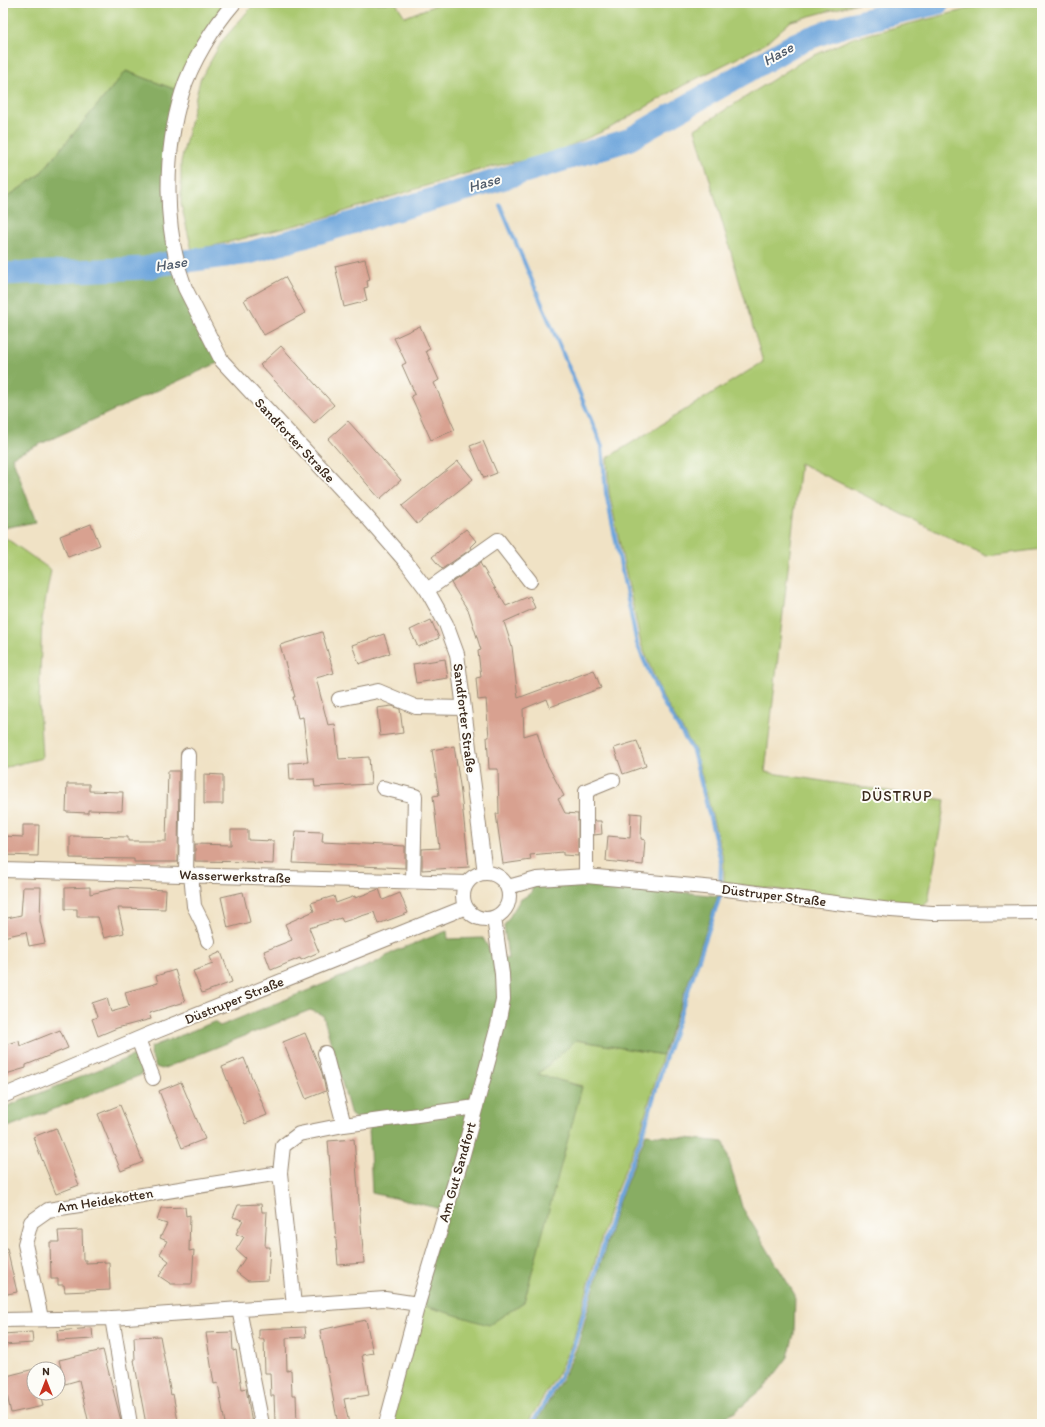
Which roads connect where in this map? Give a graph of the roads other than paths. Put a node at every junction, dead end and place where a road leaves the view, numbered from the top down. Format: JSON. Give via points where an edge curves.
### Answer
{"nodes":[{"id":1,"x":234,"y":3,"type":"edge"},
{"id":2,"x":530,"y":581,"type":"dead end"},
{"id":3,"x":427,"y":590,"type":"junction"},
{"id":4,"x":339,"y":699,"type":"dead end"},
{"id":5,"x":464,"y":708,"type":"junction"},
{"id":6,"x":188,"y":755,"type":"dead end"},
{"id":7,"x":613,"y":780,"type":"dead end"},
{"id":8,"x":383,"y":788,"type":"dead end"},
{"id":9,"x":3,"y":870,"type":"edge"},
{"id":10,"x":486,"y":873,"type":"junction"},
{"id":11,"x":188,"y":874,"type":"junction"},
{"id":12,"x":586,"y":876,"type":"junction"},
{"id":13,"x":413,"y":881,"type":"junction"},
{"id":14,"x":467,"y":883,"type":"junction"},
{"id":15,"x":508,"y":887,"type":"junction"},
{"id":16,"x":466,"y":907,"type":"junction"},
{"id":17,"x":1042,"y":912,"type":"edge"},
{"id":18,"x":494,"y":918,"type":"junction"},
{"id":19,"x":208,"y":941,"type":"dead end"},
{"id":20,"x":138,"y":1039,"type":"junction"},
{"id":21,"x":325,"y":1053,"type":"dead end"},
{"id":22,"x":153,"y":1078,"type":"dead end"},
{"id":23,"x":3,"y":1096,"type":"edge"},
{"id":24,"x":476,"y":1107,"type":"junction"},
{"id":25,"x":344,"y":1126,"type":"junction"},
{"id":26,"x":280,"y":1173,"type":"junction"},
{"id":27,"x":418,"y":1304,"type":"junction"},
{"id":28,"x":294,"y":1305,"type":"junction"},
{"id":29,"x":240,"y":1309,"type":"junction"},
{"id":30,"x":41,"y":1318,"type":"junction"},
{"id":31,"x":112,"y":1318,"type":"junction"},
{"id":32,"x":3,"y":1320,"type":"edge"},
{"id":33,"x":130,"y":1424,"type":"edge"},
{"id":34,"x":262,"y":1424,"type":"edge"},
{"id":35,"x":386,"y":1424,"type":"edge"}],
"edges":[{"from":1,"to":3,"type":"street","name":"Sandforter Straße","via":[[221,18],[195,63],[182,92],[172,133],[168,186],[172,236],[181,278],[222,361],[370,520]]},
{"from":2,"to":3,"type":"street","via":[[498,540]]},
{"from":3,"to":5,"type":"street","name":"Sandforter Straße","via":[[446,624],[457,654]]},
{"from":4,"to":5,"type":"street","via":[[378,691],[416,707]]},
{"from":5,"to":10,"type":"street","name":"Sandforter Straße"},
{"from":6,"to":11,"type":"street"},
{"from":7,"to":12,"type":"street","via":[[586,792]]},
{"from":8,"to":13,"type":"street","via":[[415,796]]},
{"from":9,"to":11,"type":"street","name":"Wasserwerkstraße"},
{"from":10,"to":14,"type":"street","via":[[478,874]]},
{"from":10,"to":15,"type":"street","via":[[499,877]]},
{"from":11,"to":13,"type":"street","name":"Wasserwerkstraße"},
{"from":11,"to":19,"type":"street","via":[[194,906]]},
{"from":12,"to":15,"type":"street","name":"Düstruper Straße","via":[[537,879]]},
{"from":12,"to":17,"type":"street","name":"Düstruper Straße","via":[[721,888],[891,910],[932,913]]},
{"from":13,"to":14,"type":"street","name":"Wasserwerkstraße"},
{"from":14,"to":16,"type":"street","via":[[463,895]]},
{"from":15,"to":18,"type":"street","via":[[509,902],[501,914]]},
{"from":16,"to":18,"type":"street","via":[[476,916]]},
{"from":16,"to":20,"type":"street","name":"Düstruper Straße"},
{"from":18,"to":24,"type":"street","name":"Am Gut Sandfort","via":[[503,999]]},
{"from":20,"to":22,"type":"street"},
{"from":20,"to":23,"type":"street","name":"Düstruper Straße"},
{"from":21,"to":25,"type":"street"},
{"from":24,"to":25,"type":"street"},
{"from":24,"to":27,"type":"street","name":"Am Gut Sandfort"},
{"from":25,"to":26,"type":"street","via":[[299,1134],[283,1146]]},
{"from":26,"to":28,"type":"street"},
{"from":26,"to":30,"type":"street","name":"Am Heidekotten","via":[[48,1210],[31,1222],[25,1244]]},
{"from":27,"to":28,"type":"street","via":[[385,1299]]},
{"from":27,"to":35,"type":"street","name":"Am Gut Sandfort"},
{"from":28,"to":29,"type":"street"},
{"from":29,"to":31,"type":"street"},
{"from":29,"to":34,"type":"street"},
{"from":30,"to":31,"type":"street"},
{"from":30,"to":32,"type":"street"},
{"from":31,"to":33,"type":"street"}]}
